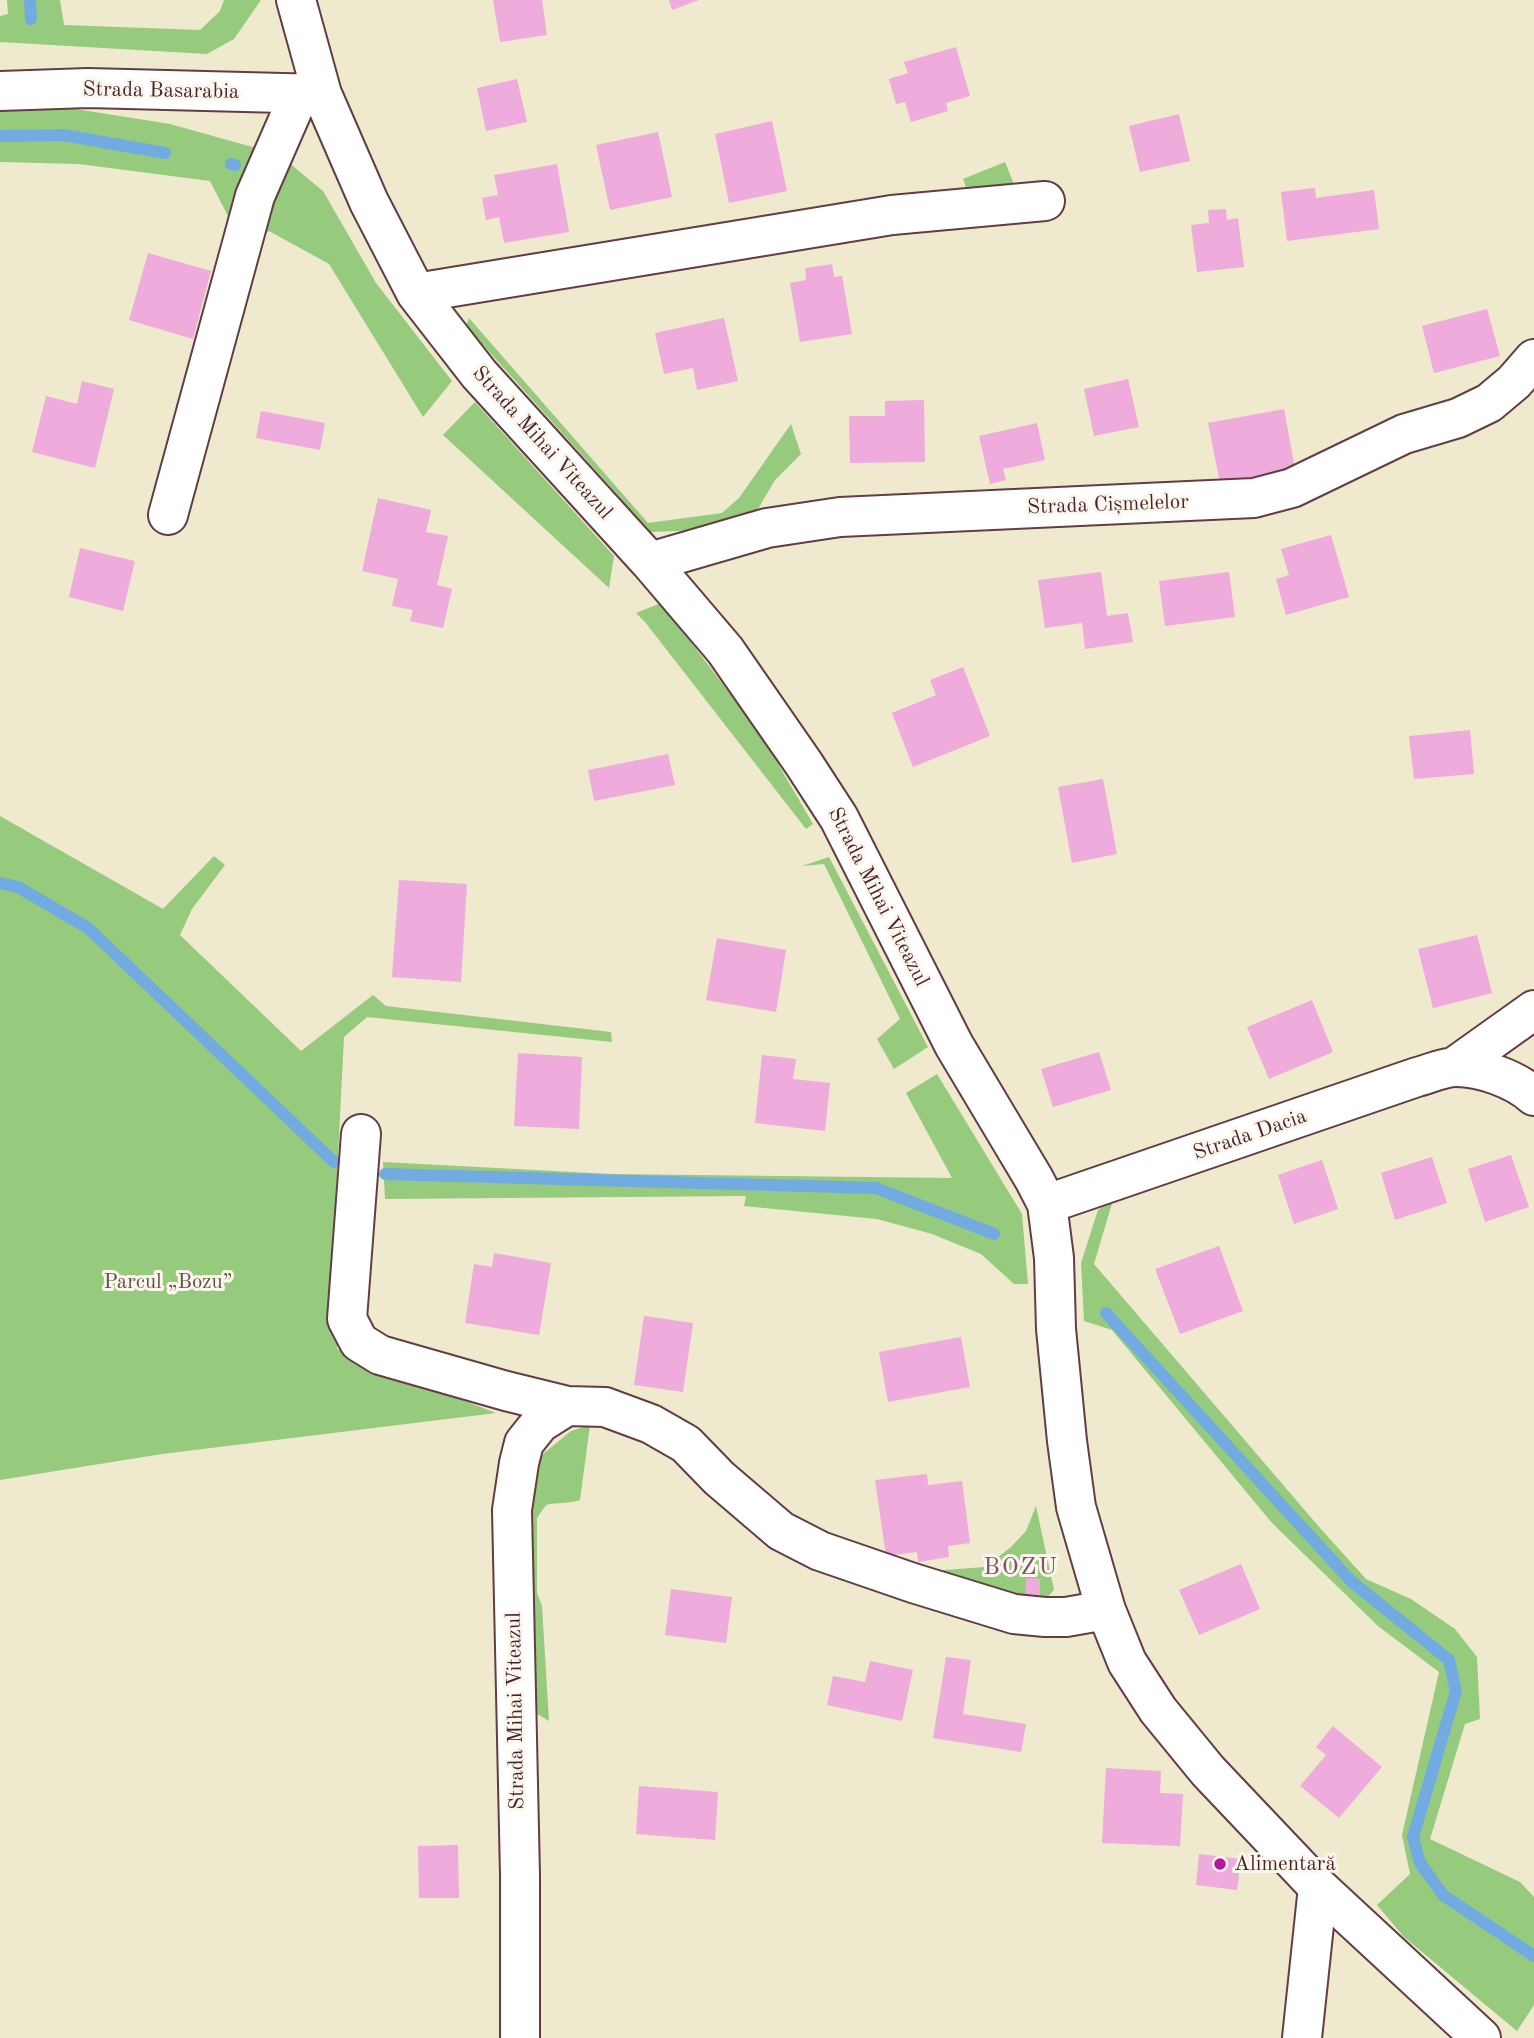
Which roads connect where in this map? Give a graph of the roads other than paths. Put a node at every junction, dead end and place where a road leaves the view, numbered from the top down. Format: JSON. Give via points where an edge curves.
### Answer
{"nodes":[{"id":1,"x":296,"y":0,"type":"edge"},
{"id":2,"x":0,"y":91,"type":"edge"},
{"id":3,"x":311,"y":94,"type":"junction"},
{"id":4,"x":1045,"y":201,"type":"dead end"},
{"id":5,"x":416,"y":293,"type":"junction"},
{"id":6,"x":1534,"y":359,"type":"edge"},
{"id":7,"x":169,"y":515,"type":"dead end"},
{"id":8,"x":650,"y":562,"type":"junction"},
{"id":9,"x":1534,"y":1010,"type":"edge"},
{"id":10,"x":1454,"y":1067,"type":"junction"},
{"id":11,"x":1534,"y":1096,"type":"edge"},
{"id":12,"x":361,"y":1134,"type":"dead end"},
{"id":13,"x":1047,"y":1204,"type":"junction"},
{"id":14,"x":567,"y":1406,"type":"junction"},
{"id":15,"x":1106,"y":1610,"type":"junction"},
{"id":16,"x":1318,"y":1887,"type":"junction"},
{"id":17,"x":520,"y":2038,"type":"edge"},
{"id":18,"x":1302,"y":2038,"type":"edge"},
{"id":19,"x":1481,"y":2038,"type":"edge"}],
"edges":[{"from":1,"to":3,"type":"street","name":"Strada Mihai Viteazul"},
{"from":2,"to":3,"type":"street","name":"Strada Basarabia","via":[[88,88]]},
{"from":3,"to":5,"type":"street","name":"Strada Mihai Viteazul"},
{"from":3,"to":7,"type":"street","via":[[255,196]]},
{"from":4,"to":5,"type":"street","via":[[892,215]]},
{"from":5,"to":8,"type":"street","name":"Strada Mihai Viteazul","via":[[479,374]]},
{"from":6,"to":8,"type":"street","name":"Strada Cișmelelor","via":[[1489,403],[1404,434],[1292,488],[1254,498],[840,517],[767,528]]},
{"from":8,"to":13,"type":"street","name":"Strada Mihai Viteazul","via":[[725,650],[839,818],[954,1045]]},
{"from":9,"to":10,"type":"street","name":"Strada Dacia"},
{"from":10,"to":11,"type":"street","name":"Strada Dacia","via":[[1495,1074]]},
{"from":10,"to":13,"type":"street","name":"Strada Dacia"},
{"from":12,"to":14,"type":"street","via":[[347,1319],[359,1342],[380,1355]]},
{"from":13,"to":15,"type":"street","name":"Strada Mihai Viteazul","via":[[1076,1507]]},
{"from":14,"to":15,"type":"street","via":[[605,1407],[652,1424],[686,1444],[782,1531],[820,1551],[1014,1614],[1066,1617]]},
{"from":14,"to":17,"type":"street","name":"Strada Mihai Viteazul","via":[[540,1423],[524,1443],[512,1510]]},
{"from":15,"to":16,"type":"street","name":"Strada Mihai Viteazul","via":[[1127,1662],[1158,1710],[1208,1771]]},
{"from":16,"to":18,"type":"street"},
{"from":16,"to":19,"type":"street","name":"Strada Mihai Viteazul"}]}
